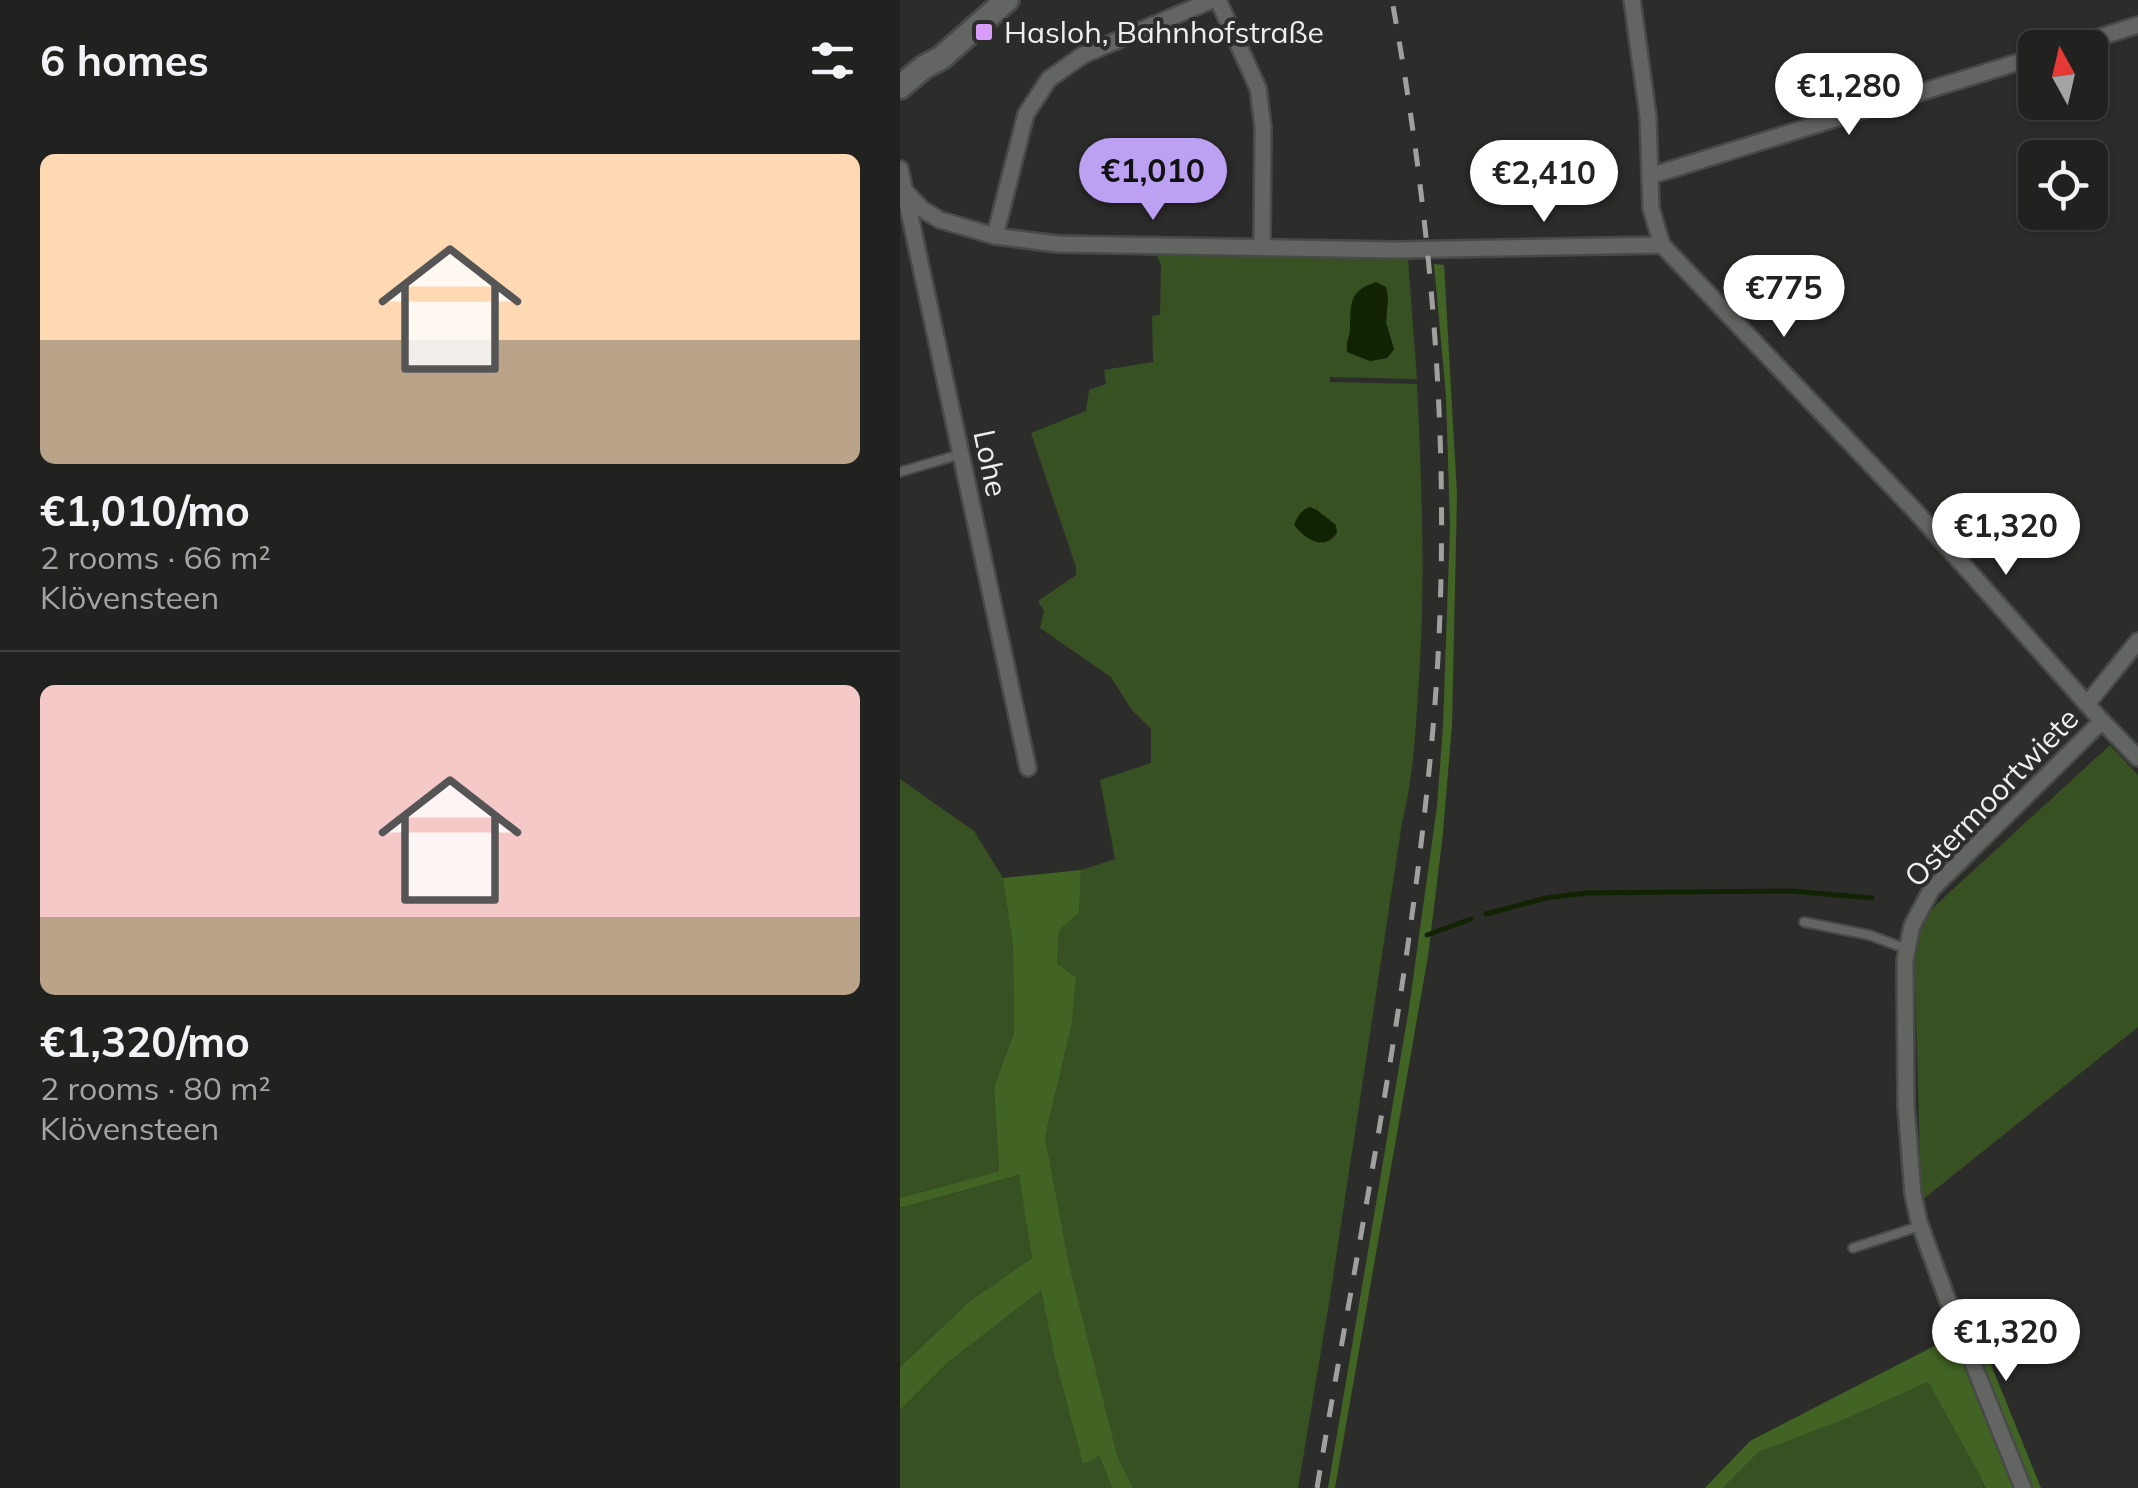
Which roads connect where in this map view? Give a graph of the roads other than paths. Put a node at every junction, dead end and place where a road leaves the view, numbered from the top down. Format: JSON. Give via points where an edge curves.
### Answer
{"nodes":[{"id":1,"x":983,"y":0,"type":"edge"},
{"id":2,"x":1007,"y":0,"type":"edge"},
{"id":3,"x":1215,"y":0,"type":"edge"},
{"id":4,"x":1632,"y":0,"type":"edge"},
{"id":5,"x":2138,"y":25,"type":"edge"},
{"id":6,"x":2108,"y":34,"type":"edge"},
{"id":7,"x":2018,"y":62,"type":"edge"},
{"id":8,"x":924,"y":66,"type":"junction"},
{"id":9,"x":900,"y":87,"type":"edge"},
{"id":10,"x":900,"y":169,"type":"edge"},
{"id":11,"x":1650,"y":176,"type":"junction"},
{"id":12,"x":905,"y":190,"type":"junction"},
{"id":13,"x":994,"y":236,"type":"junction"},
{"id":14,"x":1662,"y":244,"type":"junction"},
{"id":15,"x":1262,"y":246,"type":"junction"},
{"id":16,"x":961,"y":454,"type":"junction"},
{"id":17,"x":900,"y":472,"type":"edge"},
{"id":18,"x":2138,"y":641,"type":"edge"},
{"id":19,"x":2087,"y":704,"type":"junction"},
{"id":20,"x":2102,"y":721,"type":"junction"},
{"id":21,"x":2138,"y":758,"type":"edge"},
{"id":22,"x":1028,"y":768,"type":"dead end"},
{"id":23,"x":1804,"y":922,"type":"dead end"},
{"id":24,"x":1907,"y":948,"type":"junction"},
{"id":25,"x":1920,"y":1226,"type":"junction"},
{"id":26,"x":1853,"y":1248,"type":"dead end"},
{"id":27,"x":2023,"y":1488,"type":"edge"}],
"edges":[{"from":1,"to":8,"type":"main road"},
{"from":2,"to":8,"type":"main road"},
{"from":3,"to":13,"type":"street","via":[[1083,55],[1049,80],[1026,114]]},
{"from":3,"to":15,"type":"street","via":[[1258,88],[1264,127]]},
{"from":4,"to":11,"type":"street"},
{"from":5,"to":6,"type":"street"},
{"from":7,"to":11,"type":"street"},
{"from":8,"to":9,"type":"main road"},
{"from":10,"to":12,"type":"street","name":"Lohe"},
{"from":11,"to":14,"type":"street"},
{"from":12,"to":13,"type":"street","via":[[940,220]]},
{"from":12,"to":16,"type":"street","name":"Lohe"},
{"from":13,"to":15,"type":"street","via":[[1057,244]]},
{"from":14,"to":15,"type":"street"},
{"from":14,"to":19,"type":"street"},
{"from":16,"to":17,"type":"lane"},
{"from":16,"to":22,"type":"street","name":"Lohe"},
{"from":18,"to":19,"type":"street"},
{"from":19,"to":20,"type":"street"},
{"from":20,"to":21,"type":"street"},
{"from":20,"to":24,"type":"street","name":"Ostermoortwiete","via":[[1931,890]]},
{"from":23,"to":24,"type":"lane"},
{"from":24,"to":25,"type":"street","name":"Ostermoortwiete","via":[[1906,1106]]},
{"from":25,"to":26,"type":"lane"},
{"from":25,"to":27,"type":"street","name":"Ostermoortwiete"}]}
